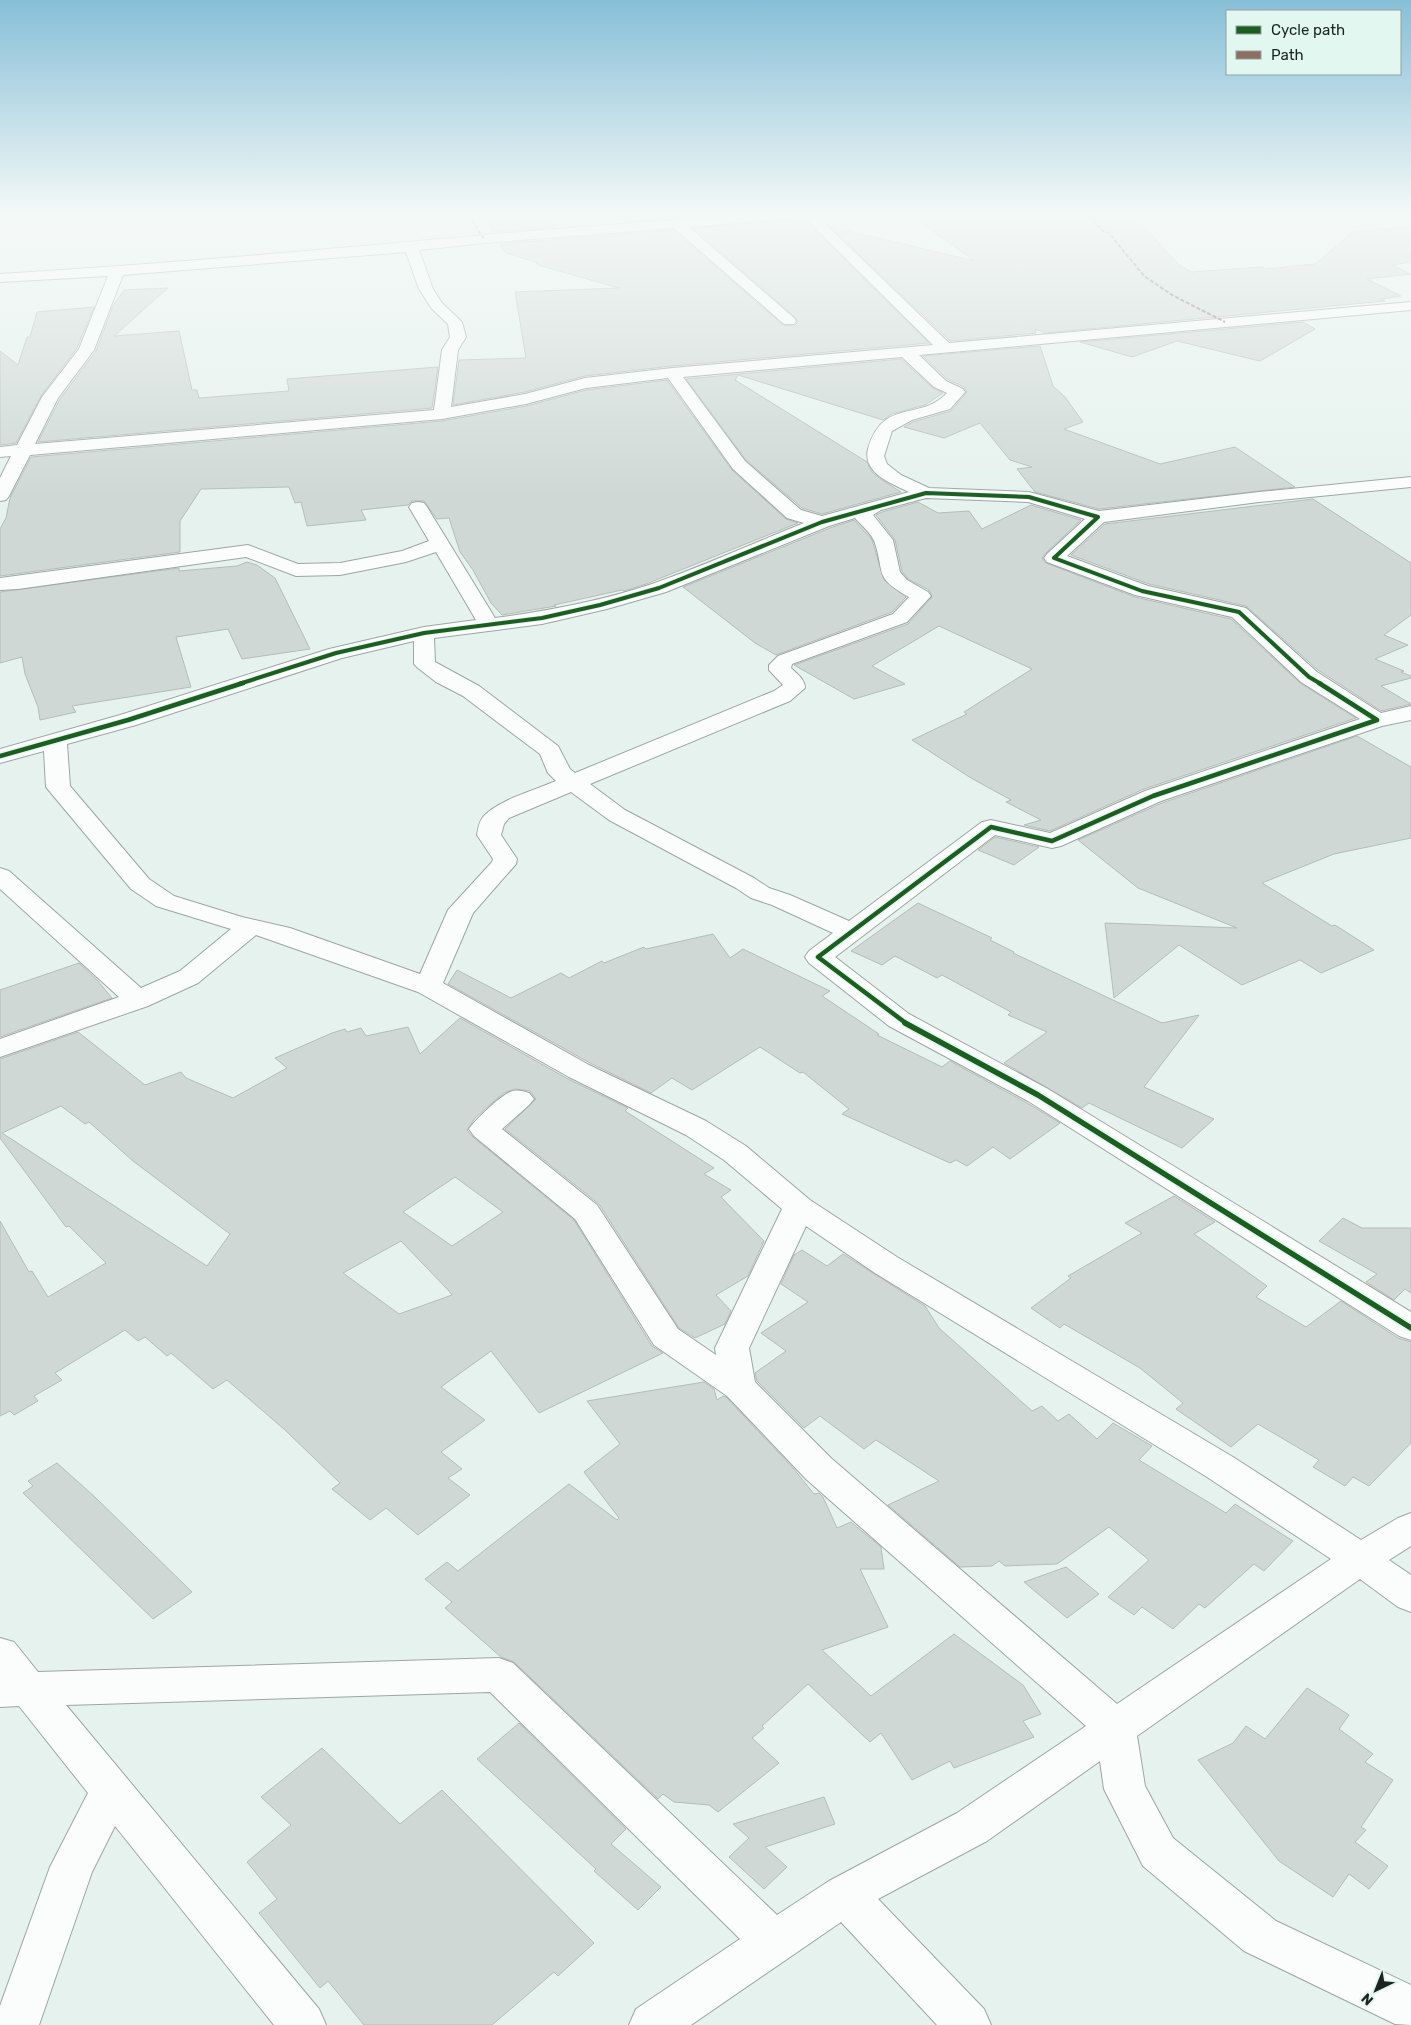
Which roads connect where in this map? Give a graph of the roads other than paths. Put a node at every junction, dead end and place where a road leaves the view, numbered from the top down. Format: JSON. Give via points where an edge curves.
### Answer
{"nodes":[{"id":1,"x":102,"y":310,"type":"edge"},
{"id":2,"x":439,"y":310,"type":"edge"},
{"id":3,"x":776,"y":310,"type":"edge"},
{"id":4,"x":906,"y":310,"type":"edge"},
{"id":5,"x":1372,"y":310,"type":"edge"},
{"id":6,"x":789,"y":321,"type":"dead end"},
{"id":7,"x":945,"y":348,"type":"junction"},
{"id":8,"x":906,"y":352,"type":"junction"},
{"id":9,"x":672,"y":373,"type":"junction"},
{"id":10,"x":442,"y":414,"type":"junction"},
{"id":11,"x":23,"y":450,"type":"junction"},
{"id":12,"x":0,"y":452,"type":"edge"},
{"id":13,"x":1411,"y":482,"type":"edge"},
{"id":14,"x":926,"y":493,"type":"junction"},
{"id":15,"x":0,"y":496,"type":"edge"},
{"id":16,"x":875,"y":506,"type":"junction"},
{"id":17,"x":418,"y":507,"type":"dead end"},
{"id":18,"x":1098,"y":517,"type":"junction"},
{"id":19,"x":822,"y":522,"type":"junction"},
{"id":20,"x":440,"y":544,"type":"junction"},
{"id":21,"x":0,"y":584,"type":"edge"},
{"id":22,"x":490,"y":626,"type":"junction"},
{"id":23,"x":424,"y":633,"type":"junction"},
{"id":24,"x":1411,"y":713,"type":"edge"},
{"id":25,"x":1377,"y":720,"type":"junction"},
{"id":26,"x":55,"y":741,"type":"junction"},
{"id":27,"x":0,"y":756,"type":"edge"},
{"id":28,"x":572,"y":782,"type":"junction"},
{"id":29,"x":0,"y":876,"type":"edge"},
{"id":30,"x":250,"y":927,"type":"junction"},
{"id":31,"x":851,"y":932,"type":"junction"},
{"id":32,"x":428,"y":986,"type":"junction"},
{"id":33,"x":138,"y":1000,"type":"junction"},
{"id":34,"x":0,"y":1049,"type":"edge"},
{"id":35,"x":519,"y":1099,"type":"dead end"},
{"id":36,"x":799,"y":1207,"type":"junction"},
{"id":37,"x":1411,"y":1328,"type":"edge"},
{"id":38,"x":739,"y":1387,"type":"junction"},
{"id":39,"x":1411,"y":1528,"type":"edge"},
{"id":40,"x":1360,"y":1559,"type":"junction"},
{"id":41,"x":1411,"y":1596,"type":"edge"},
{"id":42,"x":0,"y":1654,"type":"edge"},
{"id":43,"x":14,"y":1689,"type":"edge"},
{"id":44,"x":1115,"y":1727,"type":"junction"},
{"id":45,"x":111,"y":1791,"type":"junction"},
{"id":46,"x":844,"y":1896,"type":"junction"},
{"id":47,"x":775,"y":1943,"type":"junction"},
{"id":48,"x":1411,"y":2008,"type":"edge"},
{"id":49,"x":16,"y":2025,"type":"edge"},
{"id":50,"x":303,"y":2025,"type":"edge"},
{"id":51,"x":652,"y":2025,"type":"edge"},
{"id":52,"x":968,"y":2025,"type":"edge"}],
"edges":[{"from":1,"to":11,"type":"street","via":[[86,350],[50,397]]},
{"from":2,"to":10,"type":"street","via":[[455,322],[458,337],[450,350]]},
{"from":3,"to":6,"type":"street"},
{"from":4,"to":7,"type":"street"},
{"from":5,"to":7,"type":"street"},
{"from":7,"to":8,"type":"street"},
{"from":8,"to":9,"type":"street"},
{"from":8,"to":14,"type":"street","via":[[940,384],[957,392],[944,406],[906,416],[886,427],[875,456],[879,467],[895,479]]},
{"from":9,"to":10,"type":"street","via":[[585,383],[526,399]]},
{"from":9,"to":19,"type":"street","via":[[739,465],[794,514]]},
{"from":10,"to":11,"type":"street"},
{"from":11,"to":12,"type":"street"},
{"from":11,"to":15,"type":"street"},
{"from":13,"to":18,"type":"street"},
{"from":14,"to":16,"type":"street"},
{"from":14,"to":18,"type":"street","via":[[1029,497]]},
{"from":16,"to":19,"type":"street"},
{"from":16,"to":28,"type":"street","via":[[862,514],[884,540],[890,573],[900,584],[921,596],[900,618],[786,660],[780,665],[780,670],[794,683],[794,688],[782,696],[696,734]]},
{"from":17,"to":20,"type":"street"},
{"from":18,"to":25,"type":"street","via":[[1054,558],[1142,591],[1239,612],[1309,677]]},
{"from":19,"to":22,"type":"street","via":[[659,588],[600,605]]},
{"from":20,"to":21,"type":"street","via":[[406,556],[340,569],[296,570],[248,551]]},
{"from":20,"to":22,"type":"street"},
{"from":22,"to":23,"type":"street"},
{"from":23,"to":26,"type":"street","via":[[336,653]]},
{"from":23,"to":28,"type":"street","via":[[425,664],[471,691],[550,751],[560,773]]},
{"from":24,"to":25,"type":"street"},
{"from":25,"to":31,"type":"street","via":[[1153,796],[1052,841],[991,827]]},
{"from":26,"to":27,"type":"street"},
{"from":26,"to":30,"type":"street","via":[[58,786],[140,884],[165,901]]},
{"from":28,"to":31,"type":"street","via":[[617,816],[760,893]]},
{"from":28,"to":32,"type":"street","via":[[501,813],[492,822],[489,835],[505,859],[504,864],[461,910]]},
{"from":29,"to":33,"type":"street"},
{"from":30,"to":32,"type":"street","via":[[281,934]]},
{"from":30,"to":33,"type":"street","via":[[189,977]]},
{"from":31,"to":37,"type":"street","via":[[818,957],[899,1020],[1038,1095]]},
{"from":32,"to":36,"type":"street","via":[[586,1075],[696,1128],[735,1153]]},
{"from":33,"to":34,"type":"street"},
{"from":35,"to":38,"type":"street","via":[[484,1129],[586,1212],[666,1337]]},
{"from":36,"to":38,"type":"street","via":[[732,1348]]},
{"from":36,"to":40,"type":"street","via":[[886,1266],[1220,1467]]},
{"from":38,"to":44,"type":"street","via":[[819,1469]]},
{"from":39,"to":40,"type":"street"},
{"from":40,"to":41,"type":"street"},
{"from":40,"to":44,"type":"street"},
{"from":42,"to":43,"type":"street"},
{"from":43,"to":45,"type":"street"},
{"from":43,"to":47,"type":"street","via":[[498,1675]]},
{"from":44,"to":46,"type":"street","via":[[972,1827]]},
{"from":44,"to":48,"type":"street","via":[[1125,1790],[1158,1852],[1260,1936]]},
{"from":45,"to":49,"type":"street","via":[[72,1867]]},
{"from":45,"to":50,"type":"street"},
{"from":46,"to":47,"type":"street"},
{"from":46,"to":52,"type":"street"},
{"from":47,"to":51,"type":"street"}]}
